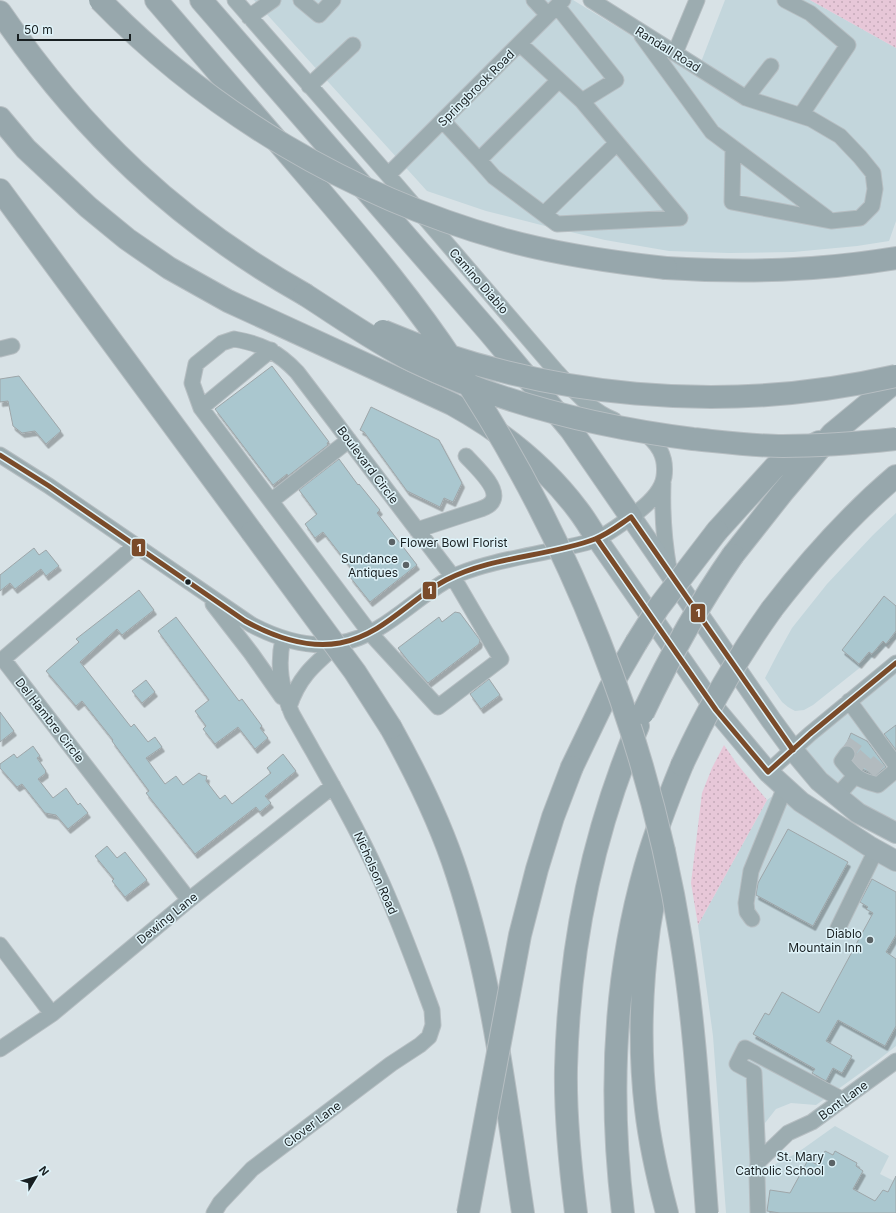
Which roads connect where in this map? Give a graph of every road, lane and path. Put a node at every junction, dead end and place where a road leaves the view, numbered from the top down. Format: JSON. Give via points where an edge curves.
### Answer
{"nodes":[{"id":1,"x":100,"y":0,"type":"edge"},
{"id":2,"x":156,"y":0,"type":"edge"},
{"id":3,"x":201,"y":0,"type":"edge"},
{"id":4,"x":235,"y":0,"type":"edge"},
{"id":5,"x":273,"y":0,"type":"edge"},
{"id":6,"x":301,"y":0,"type":"edge"},
{"id":7,"x":333,"y":0,"type":"edge"},
{"id":8,"x":534,"y":0,"type":"edge"},
{"id":9,"x":591,"y":0,"type":"edge"},
{"id":10,"x":697,"y":0,"type":"edge"},
{"id":11,"x":785,"y":0,"type":"edge"},
{"id":12,"x":556,"y":7,"type":"edge"},
{"id":13,"x":0,"y":12,"type":"edge"},
{"id":14,"x":249,"y":17,"type":"junction"},
{"id":15,"x":636,"y":29,"type":"junction"},
{"id":16,"x":520,"y":44,"type":"junction"},
{"id":17,"x":353,"y":45,"type":"dead end"},
{"id":18,"x":675,"y":53,"type":"junction"},
{"id":19,"x":771,"y":66,"type":"dead end"},
{"id":20,"x":559,"y":80,"type":"junction"},
{"id":21,"x":309,"y":86,"type":"junction"},
{"id":22,"x":746,"y":98,"type":"junction"},
{"id":23,"x":582,"y":101,"type":"junction"},
{"id":24,"x":801,"y":116,"type":"junction"},
{"id":25,"x":0,"y":118,"type":"edge"},
{"id":26,"x":443,"y":121,"type":"junction"},
{"id":27,"x":617,"y":143,"type":"junction"},
{"id":28,"x":733,"y":148,"type":"junction"},
{"id":29,"x":478,"y":160,"type":"junction"},
{"id":30,"x":388,"y":175,"type":"junction"},
{"id":31,"x":0,"y":190,"type":"edge"},
{"id":32,"x":544,"y":214,"type":"junction"},
{"id":33,"x":831,"y":221,"type":"junction"},
{"id":34,"x":896,"y":258,"type":"edge"},
{"id":35,"x":304,"y":294,"type":"junction"},
{"id":36,"x":276,"y":353,"type":"junction"},
{"id":37,"x":896,"y":376,"type":"edge"},
{"id":38,"x":896,"y":381,"type":"edge"},
{"id":39,"x":200,"y":408,"type":"junction"},
{"id":40,"x":832,"y":434,"type":"junction"},
{"id":41,"x":896,"y":439,"type":"edge"},
{"id":42,"x":349,"y":440,"type":"junction"},
{"id":43,"x":0,"y":456,"type":"edge"},
{"id":44,"x":466,"y":456,"type":"dead end"},
{"id":45,"x":896,"y":476,"type":"edge"},
{"id":46,"x":663,"y":483,"type":"junction"},
{"id":47,"x":271,"y":501,"type":"junction"},
{"id":48,"x":631,"y":517,"type":"junction"},
{"id":49,"x":417,"y":530,"type":"junction"},
{"id":50,"x":597,"y":539,"type":"junction"},
{"id":51,"x":136,"y":546,"type":"junction"},
{"id":52,"x":669,"y":570,"type":"junction"},
{"id":53,"x":453,"y":577,"type":"junction"},
{"id":54,"x":205,"y":594,"type":"junction"},
{"id":55,"x":370,"y":633,"type":"junction"},
{"id":56,"x":283,"y":639,"type":"junction"},
{"id":57,"x":339,"y":644,"type":"junction"},
{"id":58,"x":893,"y":670,"type":"edge"},
{"id":59,"x":849,"y":701,"type":"junction"},
{"id":60,"x":289,"y":707,"type":"junction"},
{"id":61,"x":793,"y":750,"type":"junction"},
{"id":62,"x":883,"y":754,"type":"edge"},
{"id":63,"x":682,"y":765,"type":"junction"},
{"id":64,"x":896,"y":770,"type":"edge"},
{"id":65,"x":768,"y":772,"type":"junction"},
{"id":66,"x":333,"y":786,"type":"junction"},
{"id":67,"x":785,"y":788,"type":"junction"},
{"id":68,"x":838,"y":796,"type":"junction"},
{"id":69,"x":896,"y":833,"type":"edge"},
{"id":70,"x":876,"y":850,"type":"junction"},
{"id":71,"x":896,"y":861,"type":"edge"},
{"id":72,"x":189,"y":900,"type":"junction"},
{"id":73,"x":752,"y":919,"type":"dead end"},
{"id":74,"x":838,"y":928,"type":"dead end"},
{"id":75,"x":0,"y":945,"type":"edge"},
{"id":76,"x":52,"y":1014,"type":"junction"},
{"id":77,"x":420,"y":1046,"type":"joint"},
{"id":78,"x":0,"y":1049,"type":"edge"},
{"id":79,"x":896,"y":1061,"type":"edge"},
{"id":80,"x":843,"y":1100,"type":"junction"},
{"id":81,"x":758,"y":1162,"type":"junction"},
{"id":82,"x":214,"y":1213,"type":"edge"},
{"id":83,"x":468,"y":1213,"type":"edge"},
{"id":84,"x":523,"y":1213,"type":"edge"},
{"id":85,"x":576,"y":1213,"type":"edge"},
{"id":86,"x":623,"y":1213,"type":"edge"},
{"id":87,"x":667,"y":1213,"type":"edge"},
{"id":88,"x":707,"y":1213,"type":"edge"},
{"id":89,"x":758,"y":1213,"type":"edge"}],
"edges":[{"from":1,"to":34,"type":"highway","bridge":true,"via":[[162,58],[224,106],[276,140],[358,184],[471,230],[589,258],[666,268],[796,270]]},
{"from":2,"to":88,"type":"highway","bridge":true,"via":[[378,259],[422,317],[490,420],[553,535],[603,651],[637,749],[663,845],[676,910],[694,1040]]},
{"from":3,"to":48,"type":"highway","via":[[530,380],[571,430]]},
{"from":4,"to":14,"type":"street","name":"Camino Diablo"},
{"from":5,"to":14,"type":"street"},
{"from":6,"to":7,"type":"street","via":[[319,15]]},
{"from":8,"to":12,"type":"street"},
{"from":9,"to":15,"type":"street","name":"Randall Road"},
{"from":10,"to":18,"type":"street"},
{"from":11,"to":24,"type":"street","via":[[810,13],[848,45]]},
{"from":12,"to":16,"type":"street","name":"Springbrook Road"},
{"from":12,"to":23,"type":"street","via":[[616,80]]},
{"from":13,"to":35,"type":"highway","via":[[34,61],[76,111],[143,180],[193,221],[249,261]]},
{"from":14,"to":21,"type":"street","name":"Camino Diablo"},
{"from":15,"to":18,"type":"street","name":"Randall Road"},
{"from":15,"to":28,"type":"street","via":[[712,132]]},
{"from":16,"to":20,"type":"street"},
{"from":16,"to":26,"type":"street","name":"Springbrook Road"},
{"from":17,"to":21,"type":"street"},
{"from":18,"to":22,"type":"street","name":"Randall Road"},
{"from":19,"to":22,"type":"street"},
{"from":20,"to":23,"type":"street"},
{"from":20,"to":29,"type":"street"},
{"from":21,"to":30,"type":"street","name":"Camino Diablo"},
{"from":22,"to":24,"type":"street","name":"Randall Road"},
{"from":23,"to":27,"type":"street"},
{"from":24,"to":33,"type":"street","name":"Randall Road","via":[[840,136],[873,173],[875,188],[872,206],[860,218]]},
{"from":25,"to":50,"type":"highway","via":[[26,149],[88,208],[174,271],[228,301],[452,404],[485,423],[532,460],[554,482],[578,510]]},
{"from":26,"to":29,"type":"street"},
{"from":26,"to":30,"type":"street","name":"Springbrook Road"},
{"from":27,"to":32,"type":"street"},
{"from":27,"to":32,"type":"street","via":[[680,218],[557,224]]},
{"from":28,"to":33,"type":"street"},
{"from":28,"to":33,"type":"street","name":"Randall Road","via":[[732,202]]},
{"from":29,"to":32,"type":"street","via":[[494,177]]},
{"from":30,"to":46,"type":"street","name":"Camino Diablo","via":[[584,402],[612,420],[642,431],[653,440],[662,454],[665,468]]},
{"from":31,"to":84,"type":"highway","bridge":true,"via":[[355,672],[391,728],[420,784],[446,843],[475,934],[495,1029]]},
{"from":35,"to":37,"type":"highway","bridge":true,"via":[[364,323],[424,347],[519,375],[582,387],[645,395],[749,396],[816,390]]},
{"from":35,"to":41,"type":"highway","bridge":true,"via":[[415,362],[507,398],[572,417],[639,431],[732,443],[783,446]]},
{"from":36,"to":39,"type":"street"},
{"from":36,"to":39,"type":"street","via":[[247,341],[234,339],[222,343],[196,364],[192,383]]},
{"from":36,"to":42,"type":"street","name":"Boulevard Circle","via":[[297,372]]},
{"from":38,"to":40,"type":"highway"},
{"from":39,"to":47,"type":"street"},
{"from":40,"to":83,"type":"highway","bridge":true,"via":[[775,467],[717,531],[658,608],[636,643],[610,688],[572,767],[553,817],[520,934]]},
{"from":40,"to":85,"type":"highway","bridge":true,"via":[[733,555],[688,626],[643,713],[617,778],[598,841],[573,968],[566,1088]]},
{"from":42,"to":47,"type":"street"},
{"from":42,"to":49,"type":"street","name":"Boulevard Circle"},
{"from":43,"to":51,"type":"street","via":[[49,486]]},
{"from":44,"to":49,"type":"street","via":[[492,486],[494,500],[481,509]]},
{"from":45,"to":63,"type":"highway","bridge":true,"via":[[841,528],[772,609],[726,680]]},
{"from":46,"to":48,"type":"street","via":[[648,504]]},
{"from":46,"to":52,"type":"street","name":"Camino Diablo","via":[[665,546]]},
{"from":47,"to":55,"type":"street"},
{"from":48,"to":50,"type":"street"},
{"from":48,"to":52,"type":"main road"},
{"from":49,"to":53,"type":"street","name":"Boulevard Circle"},
{"from":50,"to":53,"type":"street","via":[[479,567]]},
{"from":50,"to":65,"type":"main road","via":[[716,710]]},
{"from":51,"to":54,"type":"street"},
{"from":51,"to":72,"type":"street","name":"Del Hambre Circle","via":[[3,659]]},
{"from":52,"to":61,"type":"main road"},
{"from":53,"to":55,"type":"street","via":[[430,590]]},
{"from":53,"to":55,"type":"street","name":"Boulevard Circle","via":[[501,660],[438,707]]},
{"from":54,"to":56,"type":"street","via":[[252,625]]},
{"from":54,"to":60,"type":"street","name":"Nicholson Road"},
{"from":55,"to":57,"type":"street"},
{"from":56,"to":57,"type":"street","via":[[306,644]]},
{"from":56,"to":60,"type":"street","name":"Nicholson Road","via":[[280,670]]},
{"from":57,"to":60,"type":"street","via":[[304,675]]},
{"from":58,"to":59,"type":"street"},
{"from":59,"to":61,"type":"street"},
{"from":59,"to":62,"type":"street","via":[[863,732]]},
{"from":60,"to":66,"type":"street","name":"Nicholson Road"},
{"from":61,"to":65,"type":"street"},
{"from":61,"to":68,"type":"main road","via":[[819,781]]},
{"from":63,"to":86,"type":"highway","via":[[645,868],[630,929],[620,993],[614,1094]]},
{"from":63,"to":87,"type":"highway","via":[[649,926],[643,995],[643,1072],[646,1109],[652,1149]]},
{"from":64,"to":68,"type":"street","via":[[878,785],[856,770]]},
{"from":65,"to":67,"type":"main road"},
{"from":66,"to":72,"type":"street","name":"Dewing Lane"},
{"from":66,"to":77,"type":"street","name":"Nicholson Road","via":[[377,872],[432,1010],[434,1025],[429,1037]]},
{"from":67,"to":70,"type":"main road","via":[[801,802]]},
{"from":67,"to":73,"type":"street","via":[[750,871],[746,903],[747,912]]},
{"from":68,"to":69,"type":"main road","via":[[858,813]]},
{"from":70,"to":71,"type":"main road"},
{"from":70,"to":74,"type":"street"},
{"from":72,"to":76,"type":"street","name":"Dewing Lane"},
{"from":75,"to":76,"type":"street"},
{"from":76,"to":78,"type":"street","name":"Dewing Lane"},
{"from":77,"to":82,"type":"street","name":"Clover Lane","via":[[391,1064],[252,1169],[220,1202]]},
{"from":79,"to":80,"type":"street","name":"Bont Lane"},
{"from":80,"to":81,"type":"street","name":"Bont Lane","via":[[812,1122],[788,1133]]},
{"from":80,"to":81,"type":"street","via":[[745,1048],[737,1064],[754,1073]]},
{"from":81,"to":89,"type":"street"}]}
